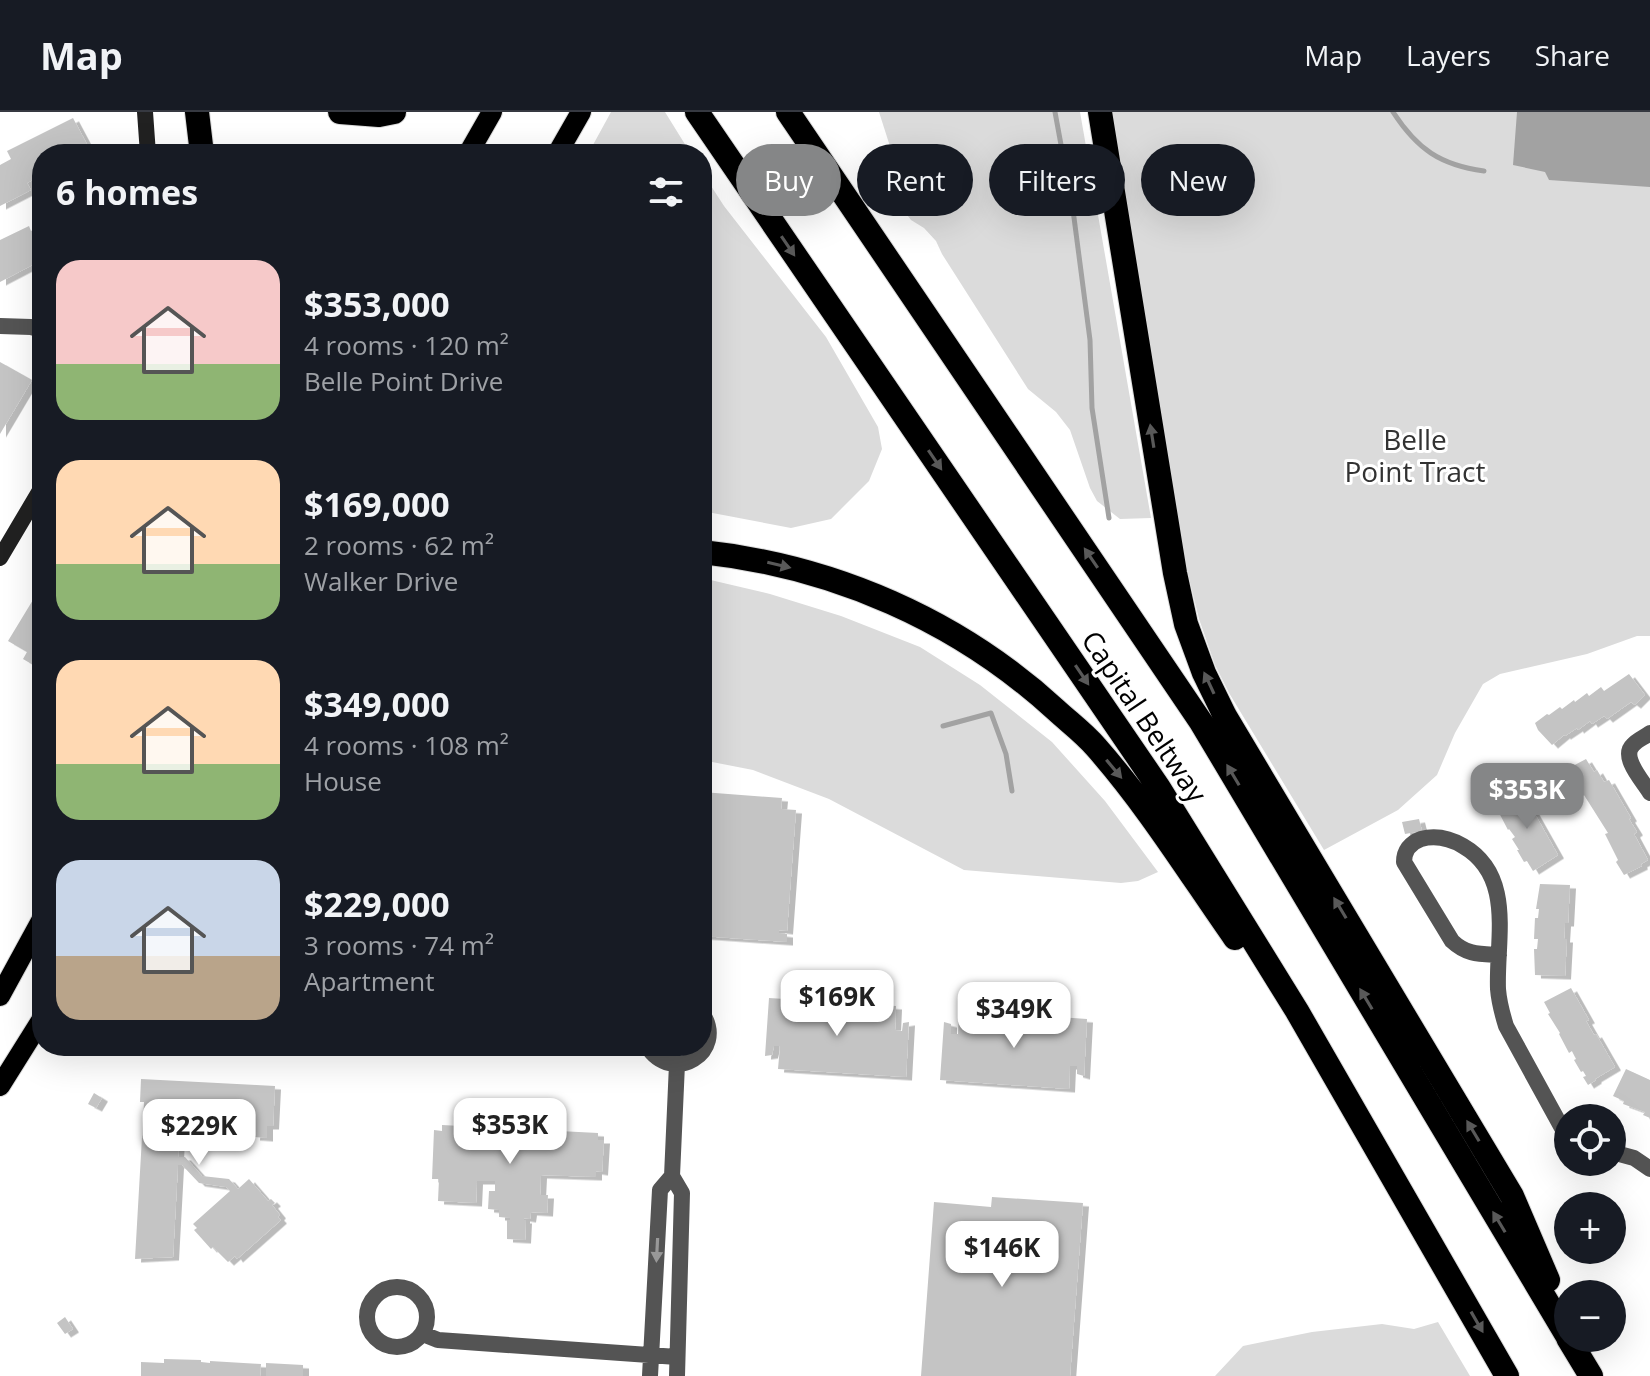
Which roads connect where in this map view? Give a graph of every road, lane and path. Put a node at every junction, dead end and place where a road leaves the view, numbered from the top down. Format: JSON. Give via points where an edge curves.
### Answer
{"nodes":[{"id":1,"x":145,"y":112,"type":"edge"},
{"id":2,"x":197,"y":112,"type":"edge"},
{"id":3,"x":340,"y":112,"type":"edge"},
{"id":4,"x":394,"y":112,"type":"edge"},
{"id":5,"x":492,"y":112,"type":"edge"},
{"id":6,"x":581,"y":112,"type":"edge"},
{"id":7,"x":697,"y":112,"type":"edge"},
{"id":8,"x":788,"y":112,"type":"edge"},
{"id":9,"x":1100,"y":112,"type":"edge"},
{"id":10,"x":147,"y":144,"type":"edge"},
{"id":11,"x":201,"y":144,"type":"edge"},
{"id":12,"x":474,"y":144,"type":"edge"},
{"id":13,"x":563,"y":144,"type":"edge"},
{"id":14,"x":0,"y":326,"type":"edge"},
{"id":15,"x":32,"y":327,"type":"edge"},
{"id":16,"x":32,"y":504,"type":"edge"},
{"id":17,"x":712,"y":553,"type":"edge"},
{"id":18,"x":0,"y":558,"type":"edge"},
{"id":19,"x":1650,"y":733,"type":"edge"},
{"id":20,"x":1650,"y":793,"type":"edge"},
{"id":21,"x":32,"y":937,"type":"edge"},
{"id":22,"x":1499,"y":955,"type":"junction"},
{"id":23,"x":0,"y":996,"type":"edge"},
{"id":24,"x":32,"y":1035,"type":"edge"},
{"id":25,"x":655,"y":1056,"type":"edge"},
{"id":26,"x":697,"y":1056,"type":"edge"},
{"id":27,"x":677,"y":1064,"type":"junction"},
{"id":28,"x":2,"y":1084,"type":"edge"},
{"id":29,"x":1554,"y":1113,"type":"edge"},
{"id":30,"x":1626,"y":1156,"type":"edge"},
{"id":31,"x":1383,"y":1157,"type":"junction"},
{"id":32,"x":1650,"y":1169,"type":"edge"},
{"id":33,"x":672,"y":1176,"type":"junction"},
{"id":34,"x":1554,"y":1294,"type":"edge"},
{"id":35,"x":1554,"y":1311,"type":"edge"},
{"id":36,"x":423,"y":1334,"type":"dead end"},
{"id":37,"x":1577,"y":1352,"type":"edge"},
{"id":38,"x":651,"y":1356,"type":"junction"},
{"id":39,"x":677,"y":1357,"type":"junction"},
{"id":40,"x":1587,"y":1370,"type":"edge"},
{"id":41,"x":650,"y":1376,"type":"edge"},
{"id":42,"x":677,"y":1376,"type":"edge"},
{"id":43,"x":1507,"y":1376,"type":"edge"}],
"edges":[{"from":1,"to":10,"type":"street"},
{"from":2,"to":11,"type":"highway"},
{"from":3,"to":4,"type":"highway"},
{"from":5,"to":12,"type":"main road"},
{"from":6,"to":13,"type":"main road"},
{"from":7,"to":31,"type":"highway","name":"Capital Beltway","one_way":true,"via":[[1159,788]]},
{"from":35,"to":8,"type":"highway","name":"Capital Beltway","one_way":true,"via":[[1201,722]]},
{"from":34,"to":9,"type":"highway","one_way":true,"via":[[1512,1196],[1204,673],[1186,624],[1172,558]]},
{"from":14,"to":15,"type":"street"},
{"from":16,"to":18,"type":"street"},
{"from":17,"to":31,"type":"highway","one_way":true,"via":[[787,566],[902,607],[946,628],[1042,697],[1126,782]]},
{"from":19,"to":20,"type":"street","via":[[1628,752]]},
{"from":21,"to":23,"type":"main road"},
{"from":22,"to":22,"type":"street","via":[[1498,893],[1479,857],[1454,841],[1431,837],[1414,842],[1404,862],[1452,941],[1472,953]]},
{"from":22,"to":29,"type":"street","via":[[1498,989],[1506,1026]]},
{"from":24,"to":28,"type":"main road"},
{"from":25,"to":27,"type":"street"},
{"from":26,"to":27,"type":"street"},
{"from":27,"to":33,"type":"street"},
{"from":30,"to":32,"type":"street"},
{"from":31,"to":43,"type":"highway","name":"Capital Beltway","one_way":true},
{"from":33,"to":38,"type":"street","one_way":true,"via":[[660,1190]]},
{"from":33,"to":39,"type":"street","via":[[682,1193]]},
{"from":36,"to":38,"type":"street","via":[[438,1340]]},
{"from":37,"to":40,"type":"highway","name":"Capital Beltway"},
{"from":38,"to":39,"type":"street"},
{"from":38,"to":41,"type":"street"},
{"from":39,"to":42,"type":"street"}]}
